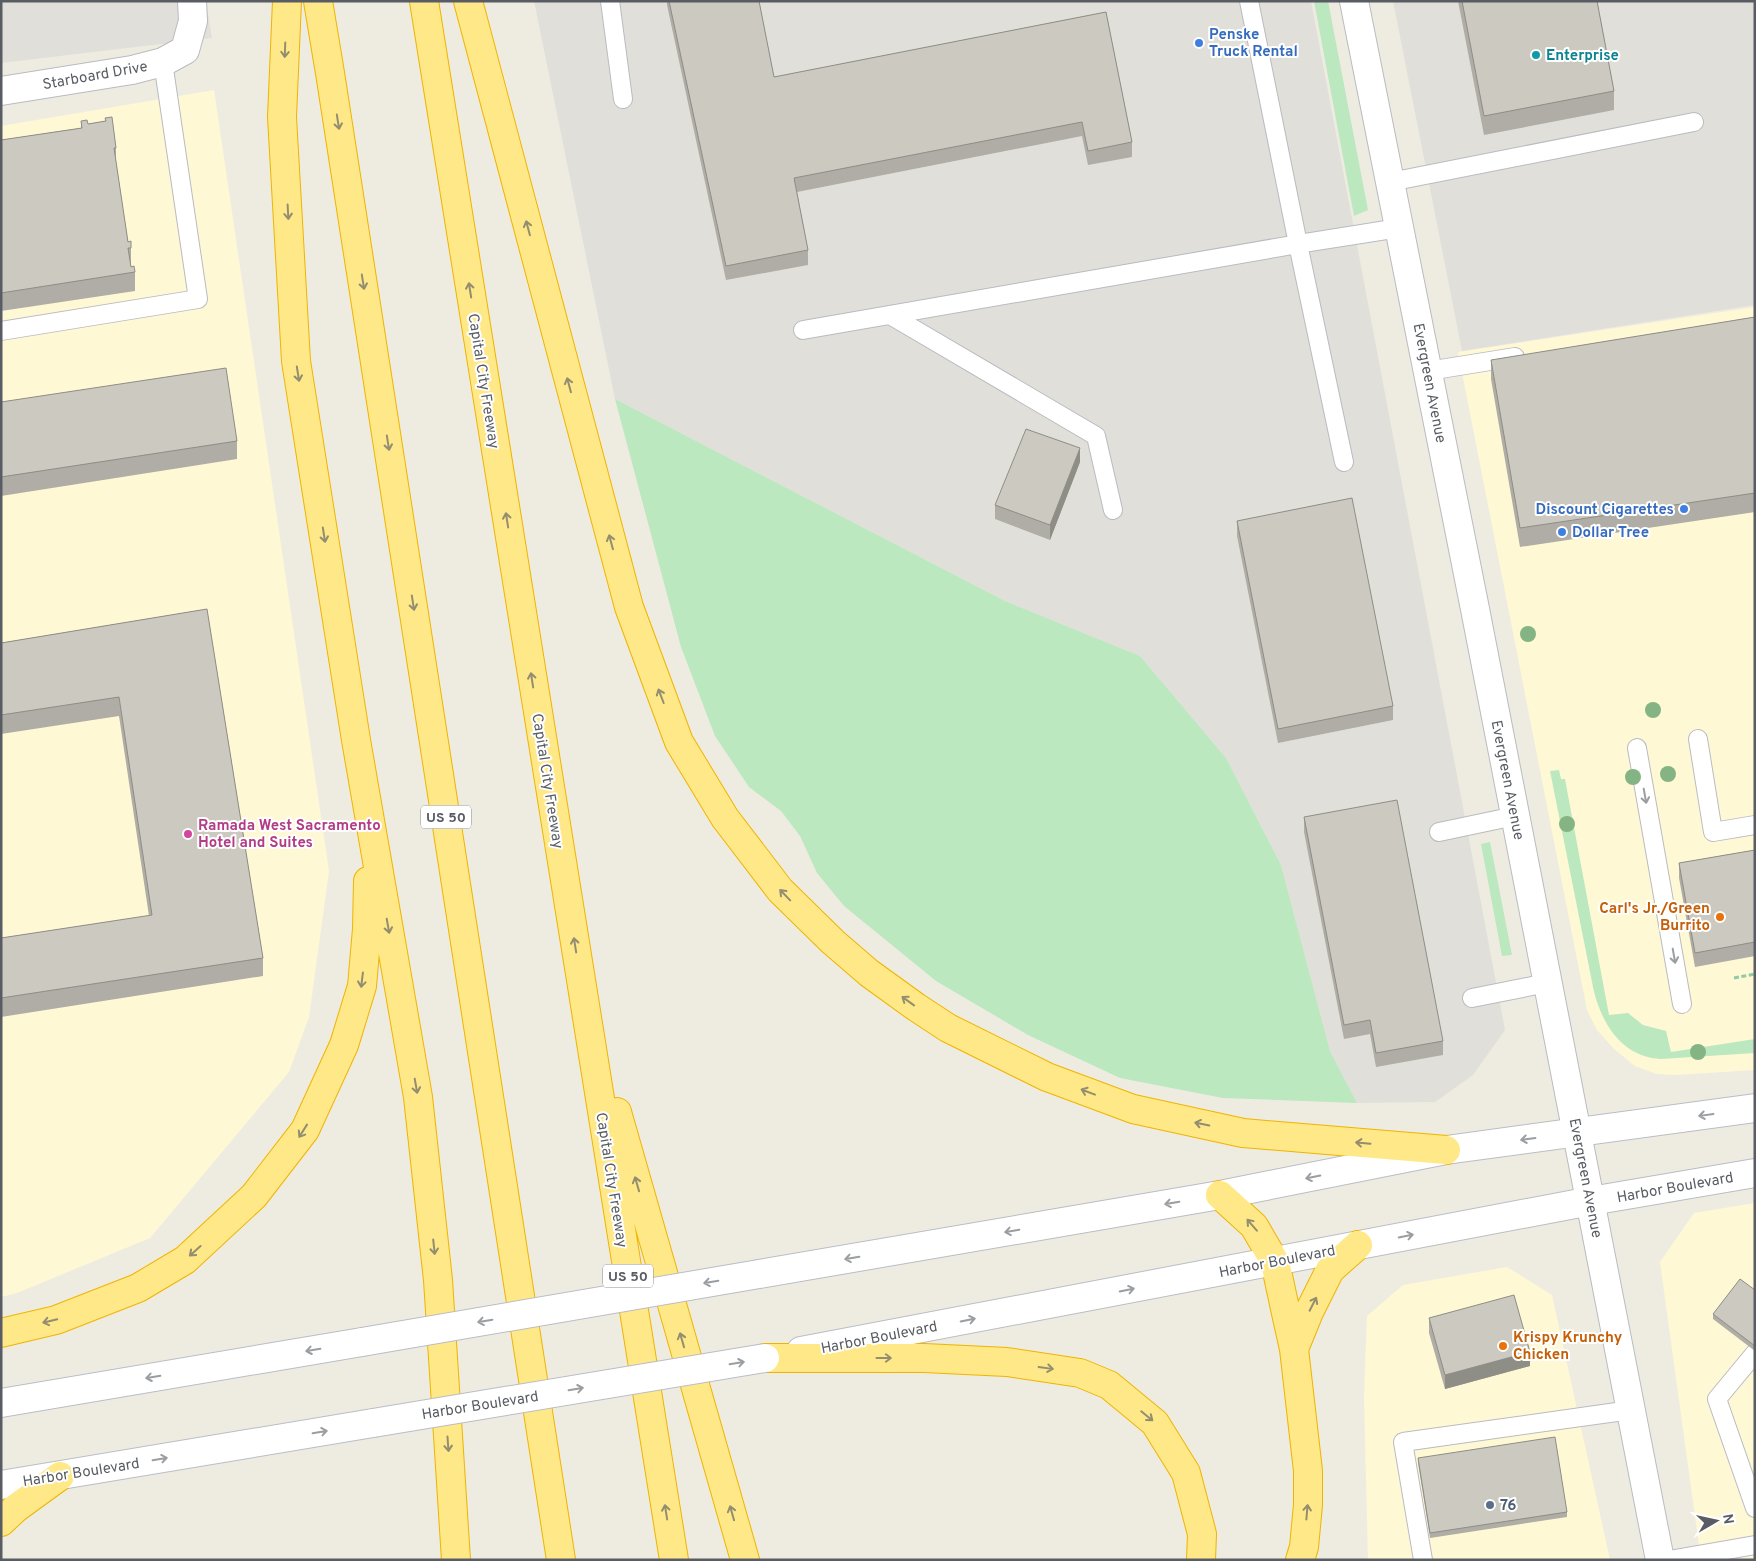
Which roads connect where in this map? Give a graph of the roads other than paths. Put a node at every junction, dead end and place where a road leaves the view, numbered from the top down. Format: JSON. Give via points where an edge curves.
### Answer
{"nodes":[{"id":1,"x":192,"y":1,"type":"edge"},
{"id":2,"x":287,"y":1,"type":"edge"},
{"id":3,"x":318,"y":1,"type":"edge"},
{"id":4,"x":424,"y":1,"type":"edge"},
{"id":5,"x":468,"y":1,"type":"edge"},
{"id":6,"x":610,"y":1,"type":"edge"},
{"id":7,"x":1249,"y":1,"type":"edge"},
{"id":8,"x":1354,"y":1,"type":"edge"},
{"id":9,"x":174,"y":56,"type":"junction"},
{"id":10,"x":1,"y":90,"type":"edge"},
{"id":11,"x":623,"y":99,"type":"dead end"},
{"id":12,"x":1694,"y":122,"type":"dead end"},
{"id":13,"x":1390,"y":182,"type":"junction"},
{"id":14,"x":1399,"y":228,"type":"junction"},
{"id":15,"x":1298,"y":244,"type":"junction"},
{"id":16,"x":890,"y":315,"type":"junction"},
{"id":17,"x":803,"y":330,"type":"dead end"},
{"id":18,"x":1,"y":331,"type":"edge"},
{"id":19,"x":1534,"y":354,"type":"edge"},
{"id":20,"x":1428,"y":371,"type":"junction"},
{"id":21,"x":1344,"y":462,"type":"dead end"},
{"id":22,"x":1113,"y":510,"type":"dead end"},
{"id":23,"x":1698,"y":739,"type":"dead end"},
{"id":24,"x":356,"y":740,"type":"junction"},
{"id":25,"x":1636,"y":748,"type":"dead end"},
{"id":26,"x":1515,"y":816,"type":"junction"},
{"id":27,"x":1755,"y":825,"type":"edge"},
{"id":28,"x":1439,"y":832,"type":"dead end"},
{"id":29,"x":1547,"y":983,"type":"junction"},
{"id":30,"x":582,"y":993,"type":"junction"},
{"id":31,"x":1472,"y":998,"type":"dead end"},
{"id":32,"x":1682,"y":1004,"type":"dead end"},
{"id":33,"x":1755,"y":1108,"type":"edge"},
{"id":34,"x":1576,"y":1132,"type":"junction"},
{"id":35,"x":1446,"y":1150,"type":"junction"},
{"id":36,"x":1755,"y":1173,"type":"edge"},
{"id":37,"x":1220,"y":1195,"type":"junction"},
{"id":38,"x":1590,"y":1201,"type":"junction"},
{"id":39,"x":1358,"y":1245,"type":"junction"},
{"id":40,"x":1275,"y":1262,"type":"junction"},
{"id":41,"x":1,"y":1333,"type":"edge"},
{"id":42,"x":1294,"y":1349,"type":"junction"},
{"id":43,"x":1755,"y":1354,"type":"edge"},
{"id":44,"x":765,"y":1358,"type":"junction"},
{"id":45,"x":1,"y":1402,"type":"edge"},
{"id":46,"x":1631,"y":1410,"type":"junction"},
{"id":47,"x":60,"y":1476,"type":"junction"},
{"id":48,"x":1,"y":1485,"type":"edge"},
{"id":49,"x":1755,"y":1508,"type":"edge"},
{"id":50,"x":1,"y":1522,"type":"edge"},
{"id":51,"x":1755,"y":1545,"type":"edge"},
{"id":52,"x":456,"y":1560,"type":"edge"},
{"id":53,"x":561,"y":1560,"type":"edge"},
{"id":54,"x":674,"y":1560,"type":"edge"},
{"id":55,"x":745,"y":1560,"type":"edge"},
{"id":56,"x":1201,"y":1560,"type":"edge"},
{"id":57,"x":1300,"y":1560,"type":"edge"},
{"id":58,"x":1423,"y":1560,"type":"edge"},
{"id":59,"x":1660,"y":1560,"type":"edge"},
{"id":60,"x":1669,"y":1560,"type":"edge"}],
"edges":[{"from":1,"to":9,"type":"main road","via":[[193,21]]},
{"from":2,"to":24,"type":"highway","one_way":true,"via":[[282,117],[296,362]]},
{"from":3,"to":53,"type":"highway","number":"US 50","one_way":true},
{"from":30,"to":4,"type":"highway","name":"Capital City Freeway","number":"US 50","one_way":true},
{"from":35,"to":5,"type":"highway","one_way":true,"via":[[1243,1133],[1133,1109],[1047,1077],[948,1028],[916,1007],[869,973],[780,890],[725,818],[679,742],[632,616]]},
{"from":6,"to":11,"type":"lane"},
{"from":7,"to":15,"type":"lane"},
{"from":8,"to":13,"type":"main road","name":"Evergreen Avenue"},
{"from":9,"to":10,"type":"main road","name":"Starboard Drive","via":[[132,70]]},
{"from":9,"to":18,"type":"lane","via":[[198,299]]},
{"from":12,"to":13,"type":"lane"},
{"from":13,"to":14,"type":"main road","name":"Evergreen Avenue"},
{"from":14,"to":15,"type":"lane"},
{"from":14,"to":20,"type":"main road","name":"Evergreen Avenue"},
{"from":15,"to":16,"type":"lane"},
{"from":15,"to":21,"type":"lane"},
{"from":16,"to":17,"type":"lane"},
{"from":16,"to":22,"type":"lane","via":[[1096,436]]},
{"from":19,"to":20,"type":"lane"},
{"from":20,"to":26,"type":"main road","name":"Evergreen Avenue"},
{"from":23,"to":27,"type":"lane","via":[[1713,832]]},
{"from":24,"to":41,"type":"highway","one_way":true,"via":[[368,868],[362,986],[344,1045],[305,1130],[254,1196],[185,1260],[138,1288],[56,1320]]},
{"from":24,"to":52,"type":"highway","one_way":true,"via":[[418,1097],[438,1280]]},
{"from":25,"to":32,"type":"lane","one_way":true},
{"from":26,"to":28,"type":"lane"},
{"from":26,"to":29,"type":"main road","name":"Evergreen Avenue"},
{"from":29,"to":31,"type":"lane"},
{"from":29,"to":34,"type":"main road","name":"Evergreen Avenue"},
{"from":54,"to":30,"type":"highway","name":"Capital City Freeway","number":"US 50","one_way":true},
{"from":55,"to":30,"type":"highway","one_way":true},
{"from":33,"to":34,"type":"main road","one_way":true},
{"from":34,"to":35,"type":"main road","one_way":true},
{"from":34,"to":38,"type":"main road","name":"Evergreen Avenue"},
{"from":35,"to":37,"type":"main road","one_way":true},
{"from":36,"to":38,"type":"main road","name":"Harbor Boulevard"},
{"from":40,"to":37,"type":"highway","one_way":true,"via":[[1254,1226]]},
{"from":37,"to":45,"type":"main road","one_way":true,"bridge":true},
{"from":39,"to":38,"type":"main road","name":"Harbor Boulevard","one_way":true},
{"from":38,"to":46,"type":"main road","name":"Evergreen Avenue"},
{"from":39,"to":40,"type":"main road","name":"Harbor Boulevard"},
{"from":42,"to":39,"type":"highway","one_way":true,"via":[[1330,1270]]},
{"from":40,"to":42,"type":"highway"},
{"from":44,"to":40,"type":"main road","name":"Harbor Boulevard","one_way":true},
{"from":57,"to":42,"type":"highway","one_way":true,"via":[[1308,1505],[1308,1471]]},
{"from":43,"to":49,"type":"lane","via":[[1717,1399]]},
{"from":47,"to":44,"type":"main road","name":"Harbor Boulevard","one_way":true,"bridge":true},
{"from":44,"to":56,"type":"highway","one_way":true,"via":[[924,1358],[1007,1362],[1080,1373],[1109,1385],[1155,1423],[1186,1473],[1202,1534]]},
{"from":46,"to":58,"type":"lane","via":[[1403,1442]]},
{"from":46,"to":59,"type":"main road","name":"Evergreen Avenue"},
{"from":47,"to":48,"type":"main road","name":"Harbor Boulevard"},
{"from":47,"to":50,"type":"highway"},
{"from":51,"to":60,"type":"lane"}]}
